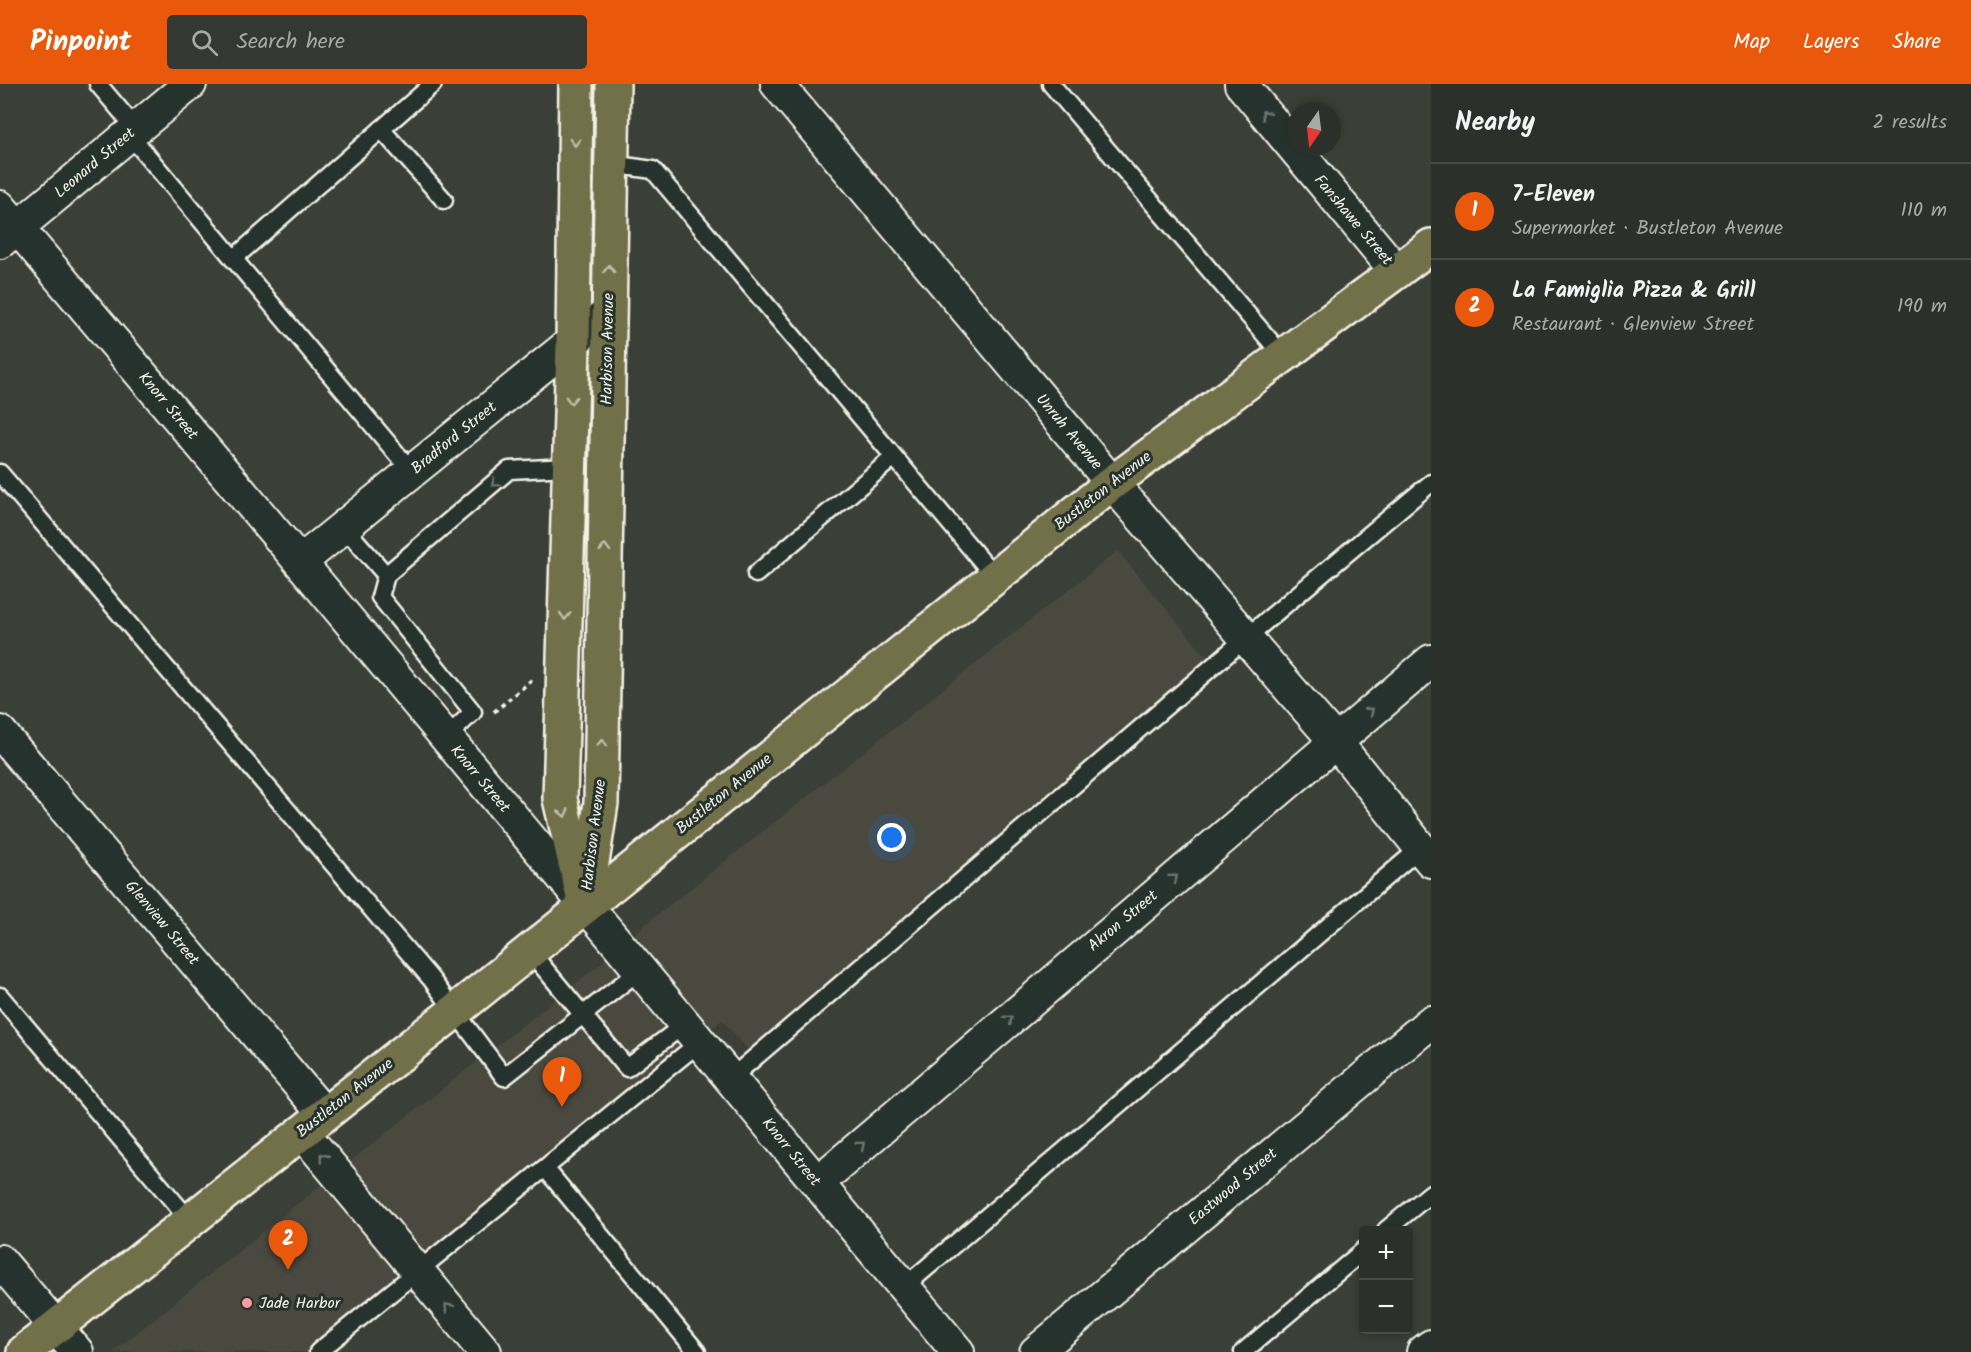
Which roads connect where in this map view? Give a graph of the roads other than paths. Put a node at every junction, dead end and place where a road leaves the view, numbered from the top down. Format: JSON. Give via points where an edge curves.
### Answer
{"nodes":[{"id":1,"x":98,"y":84,"type":"edge"},
{"id":2,"x":190,"y":84,"type":"edge"},
{"id":3,"x":433,"y":84,"type":"edge"},
{"id":4,"x":576,"y":84,"type":"edge"},
{"id":5,"x":613,"y":84,"type":"edge"},
{"id":6,"x":777,"y":84,"type":"edge"},
{"id":7,"x":1052,"y":84,"type":"edge"},
{"id":8,"x":1240,"y":84,"type":"edge"},
{"id":9,"x":381,"y":129,"type":"junction"},
{"id":10,"x":132,"y":132,"type":"junction"},
{"id":11,"x":611,"y":164,"type":"junction"},
{"id":12,"x":444,"y":200,"type":"dead end"},
{"id":13,"x":6,"y":225,"type":"edge"},
{"id":14,"x":1431,"y":246,"type":"edge"},
{"id":15,"x":233,"y":259,"type":"junction"},
{"id":16,"x":1396,"y":272,"type":"junction"},
{"id":17,"x":608,"y":313,"type":"junction"},
{"id":18,"x":573,"y":343,"type":"junction"},
{"id":19,"x":1282,"y":357,"type":"junction"},
{"id":20,"x":894,"y":457,"type":"junction"},
{"id":21,"x":569,"y":467,"type":"junction"},
{"id":22,"x":412,"y":472,"type":"junction"},
{"id":23,"x":0,"y":473,"type":"edge"},
{"id":24,"x":1112,"y":483,"type":"junction"},
{"id":25,"x":1431,"y":483,"type":"edge"},
{"id":26,"x":344,"y":527,"type":"junction"},
{"id":27,"x":300,"y":562,"type":"junction"},
{"id":28,"x":756,"y":574,"type":"dead end"},
{"id":29,"x":386,"y":575,"type":"junction"},
{"id":30,"x":994,"y":577,"type":"junction"},
{"id":31,"x":1246,"y":638,"type":"junction"},
{"id":32,"x":1431,"y":661,"type":"edge"},
{"id":33,"x":0,"y":732,"type":"edge"},
{"id":34,"x":446,"y":738,"type":"junction"},
{"id":35,"x":1335,"y":741,"type":"junction"},
{"id":36,"x":1427,"y":849,"type":"edge"},
{"id":37,"x":585,"y":905,"type":"junction"},
{"id":38,"x":529,"y":950,"type":"junction"},
{"id":39,"x":640,"y":970,"type":"junction"},
{"id":40,"x":0,"y":996,"type":"edge"},
{"id":41,"x":454,"y":1012,"type":"junction"},
{"id":42,"x":582,"y":1014,"type":"junction"},
{"id":43,"x":1431,"y":1022,"type":"edge"},
{"id":44,"x":693,"y":1033,"type":"junction"},
{"id":45,"x":731,"y":1078,"type":"junction"},
{"id":46,"x":313,"y":1123,"type":"junction"},
{"id":47,"x":545,"y":1168,"type":"junction"},
{"id":48,"x":817,"y":1184,"type":"junction"},
{"id":49,"x":1431,"y":1193,"type":"edge"},
{"id":50,"x":190,"y":1221,"type":"junction"},
{"id":51,"x":1391,"y":1226,"type":"edge"},
{"id":52,"x":1359,"y":1254,"type":"edge"},
{"id":53,"x":0,"y":1262,"type":"edge"},
{"id":54,"x":417,"y":1272,"type":"junction"},
{"id":55,"x":904,"y":1287,"type":"junction"},
{"id":56,"x":55,"y":1327,"type":"junction"},
{"id":57,"x":1431,"y":1346,"type":"edge"},
{"id":58,"x":24,"y":1352,"type":"edge"},
{"id":59,"x":77,"y":1352,"type":"edge"},
{"id":60,"x":318,"y":1352,"type":"edge"},
{"id":61,"x":485,"y":1352,"type":"edge"},
{"id":62,"x":697,"y":1352,"type":"edge"},
{"id":63,"x":958,"y":1352,"type":"edge"},
{"id":64,"x":1036,"y":1352,"type":"edge"},
{"id":65,"x":1243,"y":1352,"type":"edge"},
{"id":66,"x":1423,"y":1352,"type":"edge"}],
"edges":[{"from":1,"to":10,"type":"lane"},
{"from":2,"to":10,"type":"street","name":"Leonard Street"},
{"from":3,"to":9,"type":"lane"},
{"from":4,"to":18,"type":"main road","name":"Harbison Avenue","one_way":true},
{"from":5,"to":11,"type":"main road","name":"Harbison Avenue"},
{"from":6,"to":24,"type":"street","name":"Unruh Avenue"},
{"from":7,"to":19,"type":"lane"},
{"from":16,"to":8,"type":"street","name":"Fanshawe Street","one_way":true},
{"from":9,"to":12,"type":"lane"},
{"from":9,"to":15,"type":"lane"},
{"from":10,"to":13,"type":"street","name":"Leonard Street"},
{"from":10,"to":15,"type":"lane"},
{"from":17,"to":11,"type":"main road","name":"Harbison Avenue","one_way":true},
{"from":11,"to":20,"type":"lane","via":[[653,170]]},
{"from":13,"to":27,"type":"street","name":"Knorr Street"},
{"from":14,"to":16,"type":"main road","name":"Bustleton Avenue"},
{"from":15,"to":22,"type":"lane"},
{"from":16,"to":19,"type":"main road","name":"Bustleton Avenue"},
{"from":17,"to":18,"type":"street","name":"Bradford Street"},
{"from":37,"to":17,"type":"main road","name":"Harbison Avenue","one_way":true,"via":[[601,803]]},
{"from":18,"to":21,"type":"main road","name":"Harbison Avenue","one_way":true},
{"from":18,"to":22,"type":"street","name":"Bradford Street"},
{"from":19,"to":24,"type":"main road","name":"Bustleton Avenue"},
{"from":20,"to":28,"type":"lane"},
{"from":20,"to":30,"type":"lane"},
{"from":21,"to":29,"type":"lane","one_way":true,"via":[[509,470]]},
{"from":21,"to":37,"type":"main road","name":"Harbison Avenue","one_way":true,"via":[[560,799]]},
{"from":22,"to":26,"type":"street","name":"Bradford Street"},
{"from":23,"to":41,"type":"lane","via":[[423,969]]},
{"from":24,"to":30,"type":"main road","name":"Bustleton Avenue"},
{"from":24,"to":31,"type":"street","name":"Unruh Avenue"},
{"from":25,"to":31,"type":"lane"},
{"from":26,"to":27,"type":"street","name":"Bradford Street"},
{"from":26,"to":29,"type":"lane"},
{"from":27,"to":34,"type":"street","name":"Knorr Street"},
{"from":29,"to":34,"type":"lane","via":[[380,597],[473,712]]},
{"from":30,"to":37,"type":"main road","name":"Bustleton Avenue"},
{"from":31,"to":35,"type":"street","name":"Unruh Avenue"},
{"from":31,"to":45,"type":"lane"},
{"from":35,"to":32,"type":"street","name":"Akron Street","one_way":true},
{"from":33,"to":46,"type":"street","name":"Glenview Street"},
{"from":34,"to":37,"type":"street","name":"Knorr Street"},
{"from":35,"to":36,"type":"street","name":"Unruh Avenue"},
{"from":48,"to":35,"type":"street","name":"Akron Street","one_way":true},
{"from":36,"to":55,"type":"lane"},
{"from":37,"to":38,"type":"main road","name":"Bustleton Avenue"},
{"from":37,"to":39,"type":"street","name":"Knorr Street"},
{"from":38,"to":41,"type":"main road","name":"Bustleton Avenue"},
{"from":38,"to":42,"type":"lane"},
{"from":39,"to":42,"type":"lane"},
{"from":39,"to":44,"type":"street","name":"Knorr Street"},
{"from":40,"to":50,"type":"lane"},
{"from":41,"to":42,"type":"lane","via":[[504,1077]]},
{"from":41,"to":46,"type":"main road","name":"Bustleton Avenue"},
{"from":42,"to":44,"type":"lane","via":[[627,1068]]},
{"from":43,"to":64,"type":"street","name":"Eastwood Street"},
{"from":44,"to":45,"type":"street","name":"Knorr Street"},
{"from":44,"to":47,"type":"lane"},
{"from":45,"to":48,"type":"street","name":"Knorr Street"},
{"from":46,"to":50,"type":"main road","name":"Bustleton Avenue"},
{"from":54,"to":46,"type":"street","name":"Glenview Street","one_way":true},
{"from":47,"to":54,"type":"lane"},
{"from":47,"to":62,"type":"lane"},
{"from":48,"to":55,"type":"street","name":"Knorr Street"},
{"from":49,"to":51,"type":"lane"},
{"from":50,"to":56,"type":"main road","name":"Bustleton Avenue"},
{"from":52,"to":65,"type":"lane"},
{"from":53,"to":56,"type":"street"},
{"from":54,"to":60,"type":"lane"},
{"from":61,"to":54,"type":"street","name":"Glenview Street","one_way":true},
{"from":55,"to":63,"type":"street","name":"Knorr Street"},
{"from":56,"to":58,"type":"main road","name":"Bustleton Avenue"},
{"from":56,"to":59,"type":"street"},
{"from":57,"to":66,"type":"street"}]}
